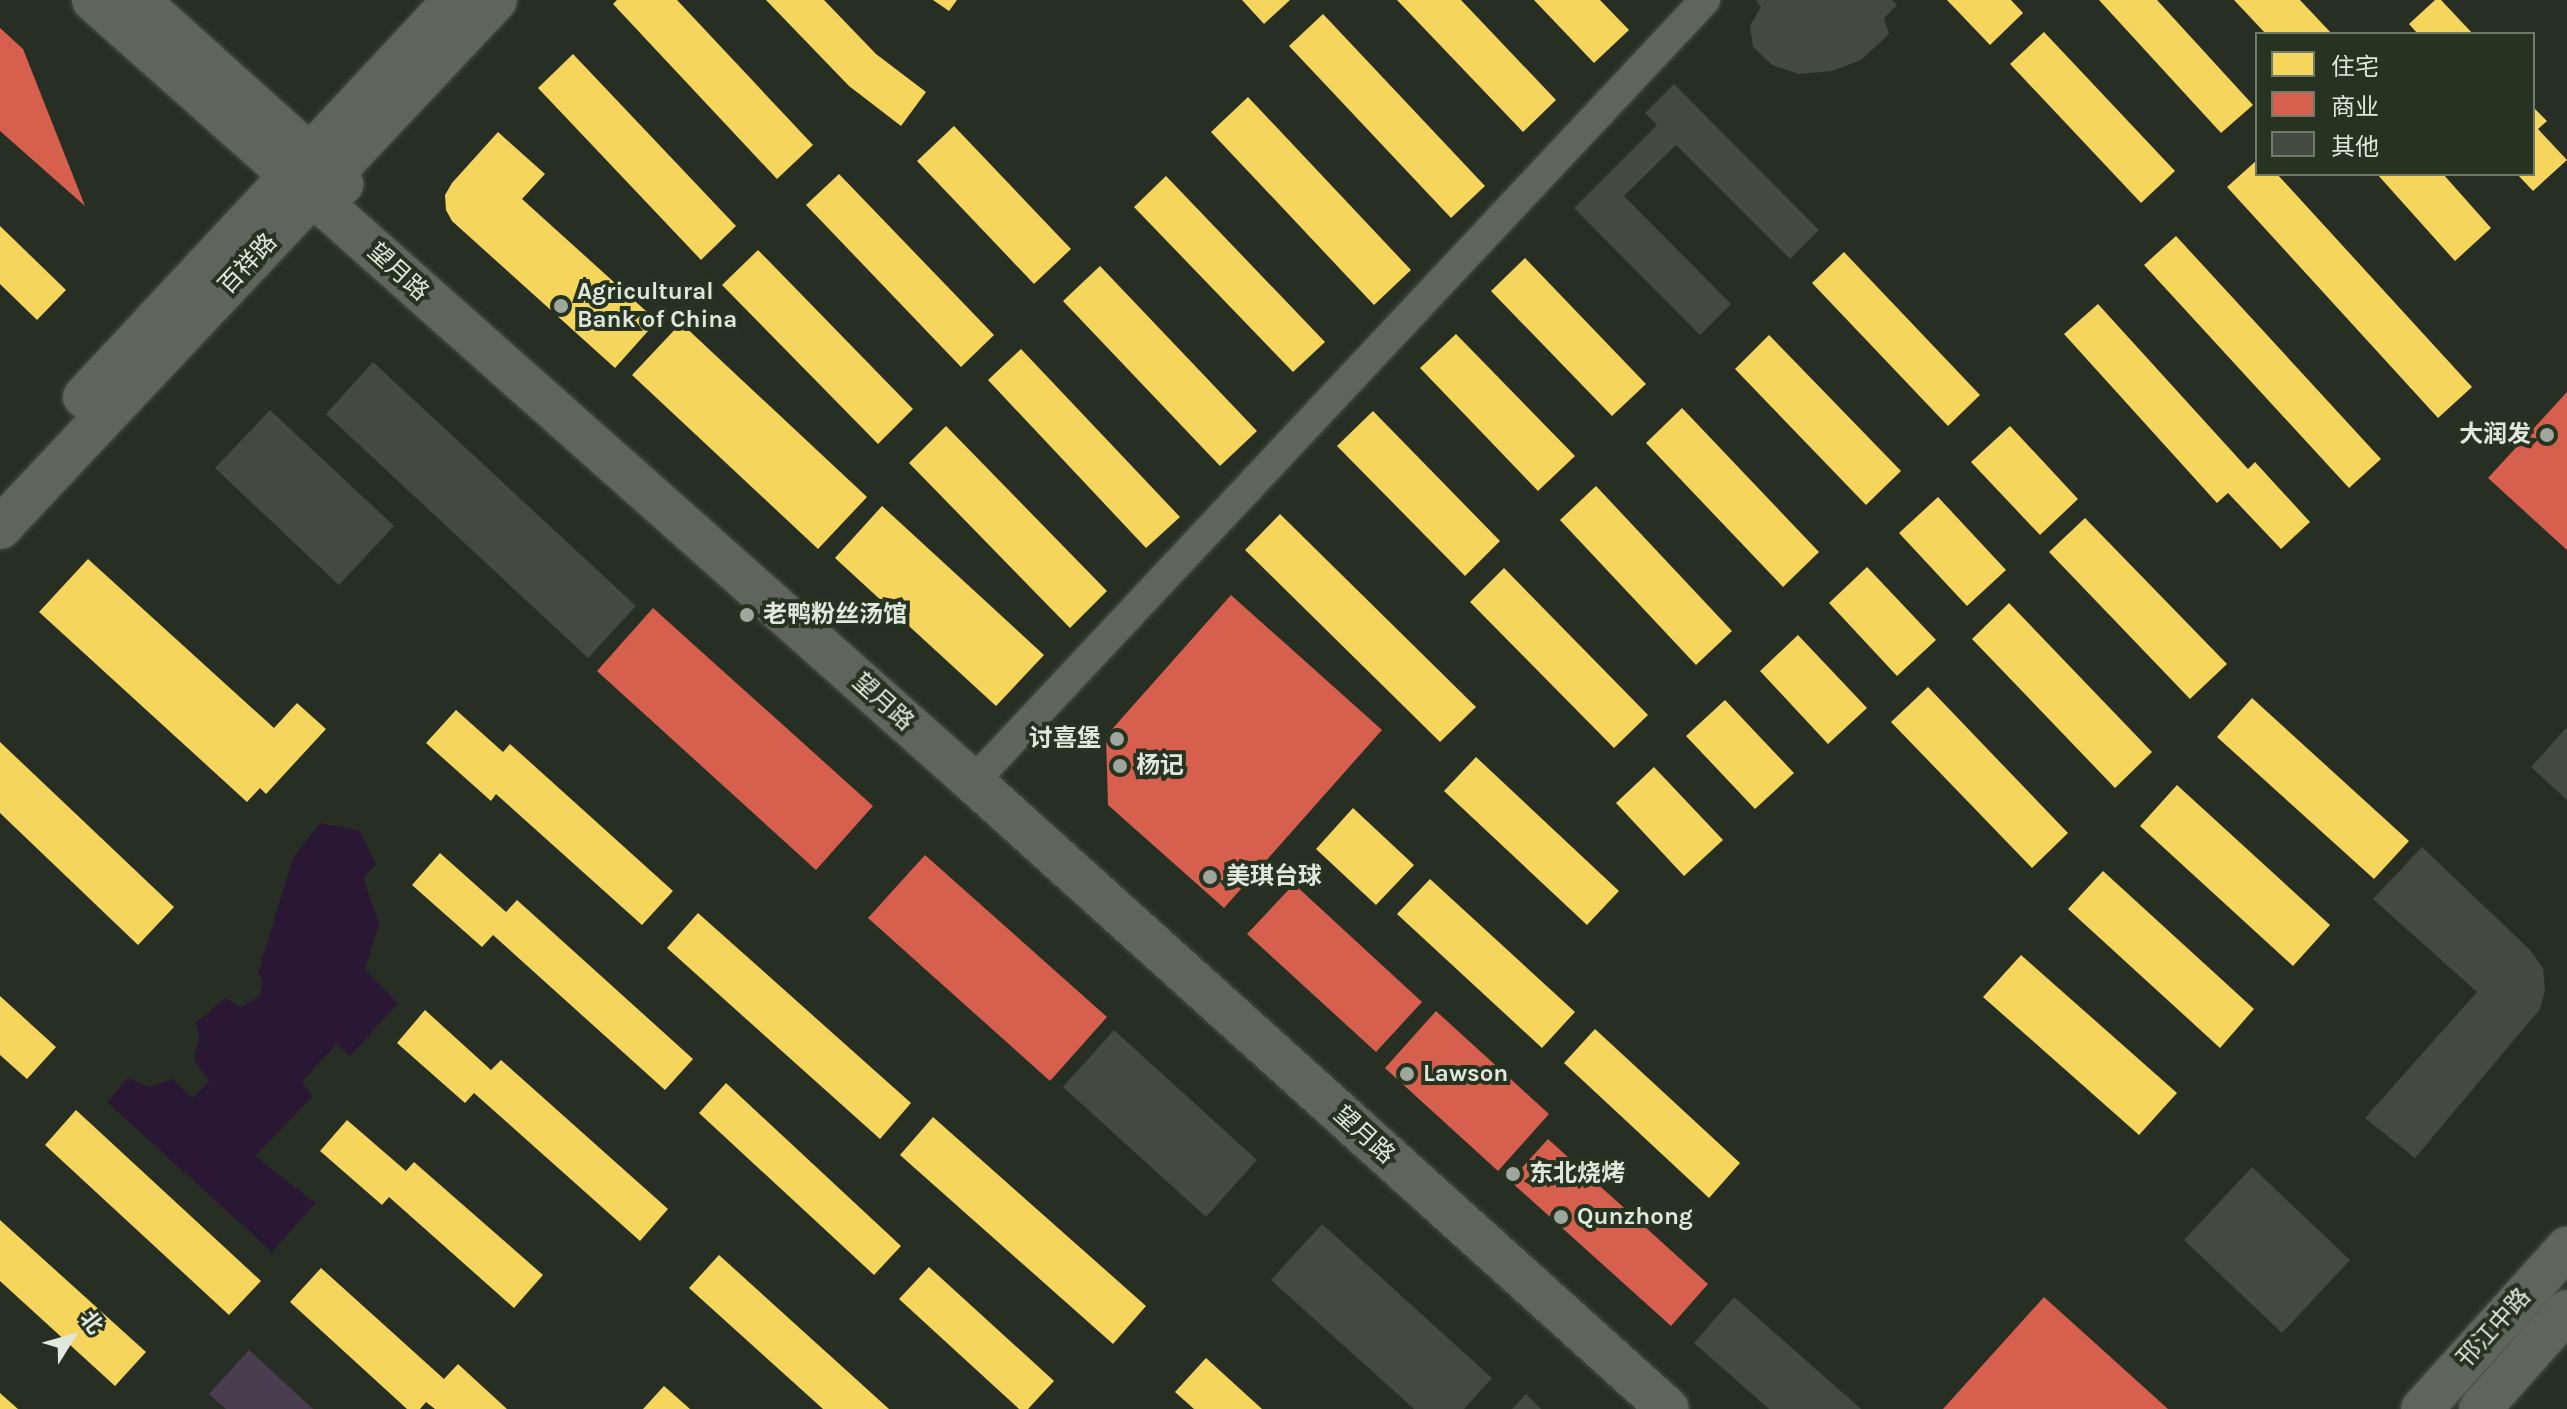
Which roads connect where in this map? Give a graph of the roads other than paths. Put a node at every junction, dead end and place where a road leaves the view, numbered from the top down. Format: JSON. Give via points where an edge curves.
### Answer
{"nodes":[{"id":1,"x":93,"y":0,"type":"edge"},
{"id":2,"x":138,"y":0,"type":"edge"},
{"id":3,"x":454,"y":0,"type":"edge"},
{"id":4,"x":496,"y":0,"type":"edge"},
{"id":5,"x":1705,"y":0,"type":"edge"},
{"id":6,"x":311,"y":175,"type":"junction"},
{"id":7,"x":0,"y":487,"type":"edge"},
{"id":8,"x":0,"y":528,"type":"edge"},
{"id":9,"x":988,"y":766,"type":"junction"},
{"id":10,"x":2567,"y":1248,"type":"edge"},
{"id":11,"x":2567,"y":1311,"type":"edge"},
{"id":12,"x":1668,"y":1409,"type":"edge"},
{"id":13,"x":1700,"y":1409,"type":"edge"},
{"id":14,"x":2422,"y":1409,"type":"edge"},
{"id":15,"x":2480,"y":1409,"type":"edge"}],
"edges":[{"from":1,"to":6,"type":"street","name":"望月路"},
{"from":2,"to":6,"type":"street","name":"望月路"},
{"from":3,"to":6,"type":"street","name":"百祥路"},
{"from":4,"to":6,"type":"street","name":"百祥路"},
{"from":5,"to":9,"type":"street"},
{"from":6,"to":7,"type":"street","name":"百祥路"},
{"from":6,"to":8,"type":"street","name":"百祥路"},
{"from":6,"to":9,"type":"street","name":"望月路"},
{"from":6,"to":12,"type":"street","name":"望月路"},
{"from":9,"to":13,"type":"street","name":"望月路"},
{"from":10,"to":14,"type":"street","name":"邗江中路"},
{"from":11,"to":15,"type":"street","name":"邗江中路"}]}
